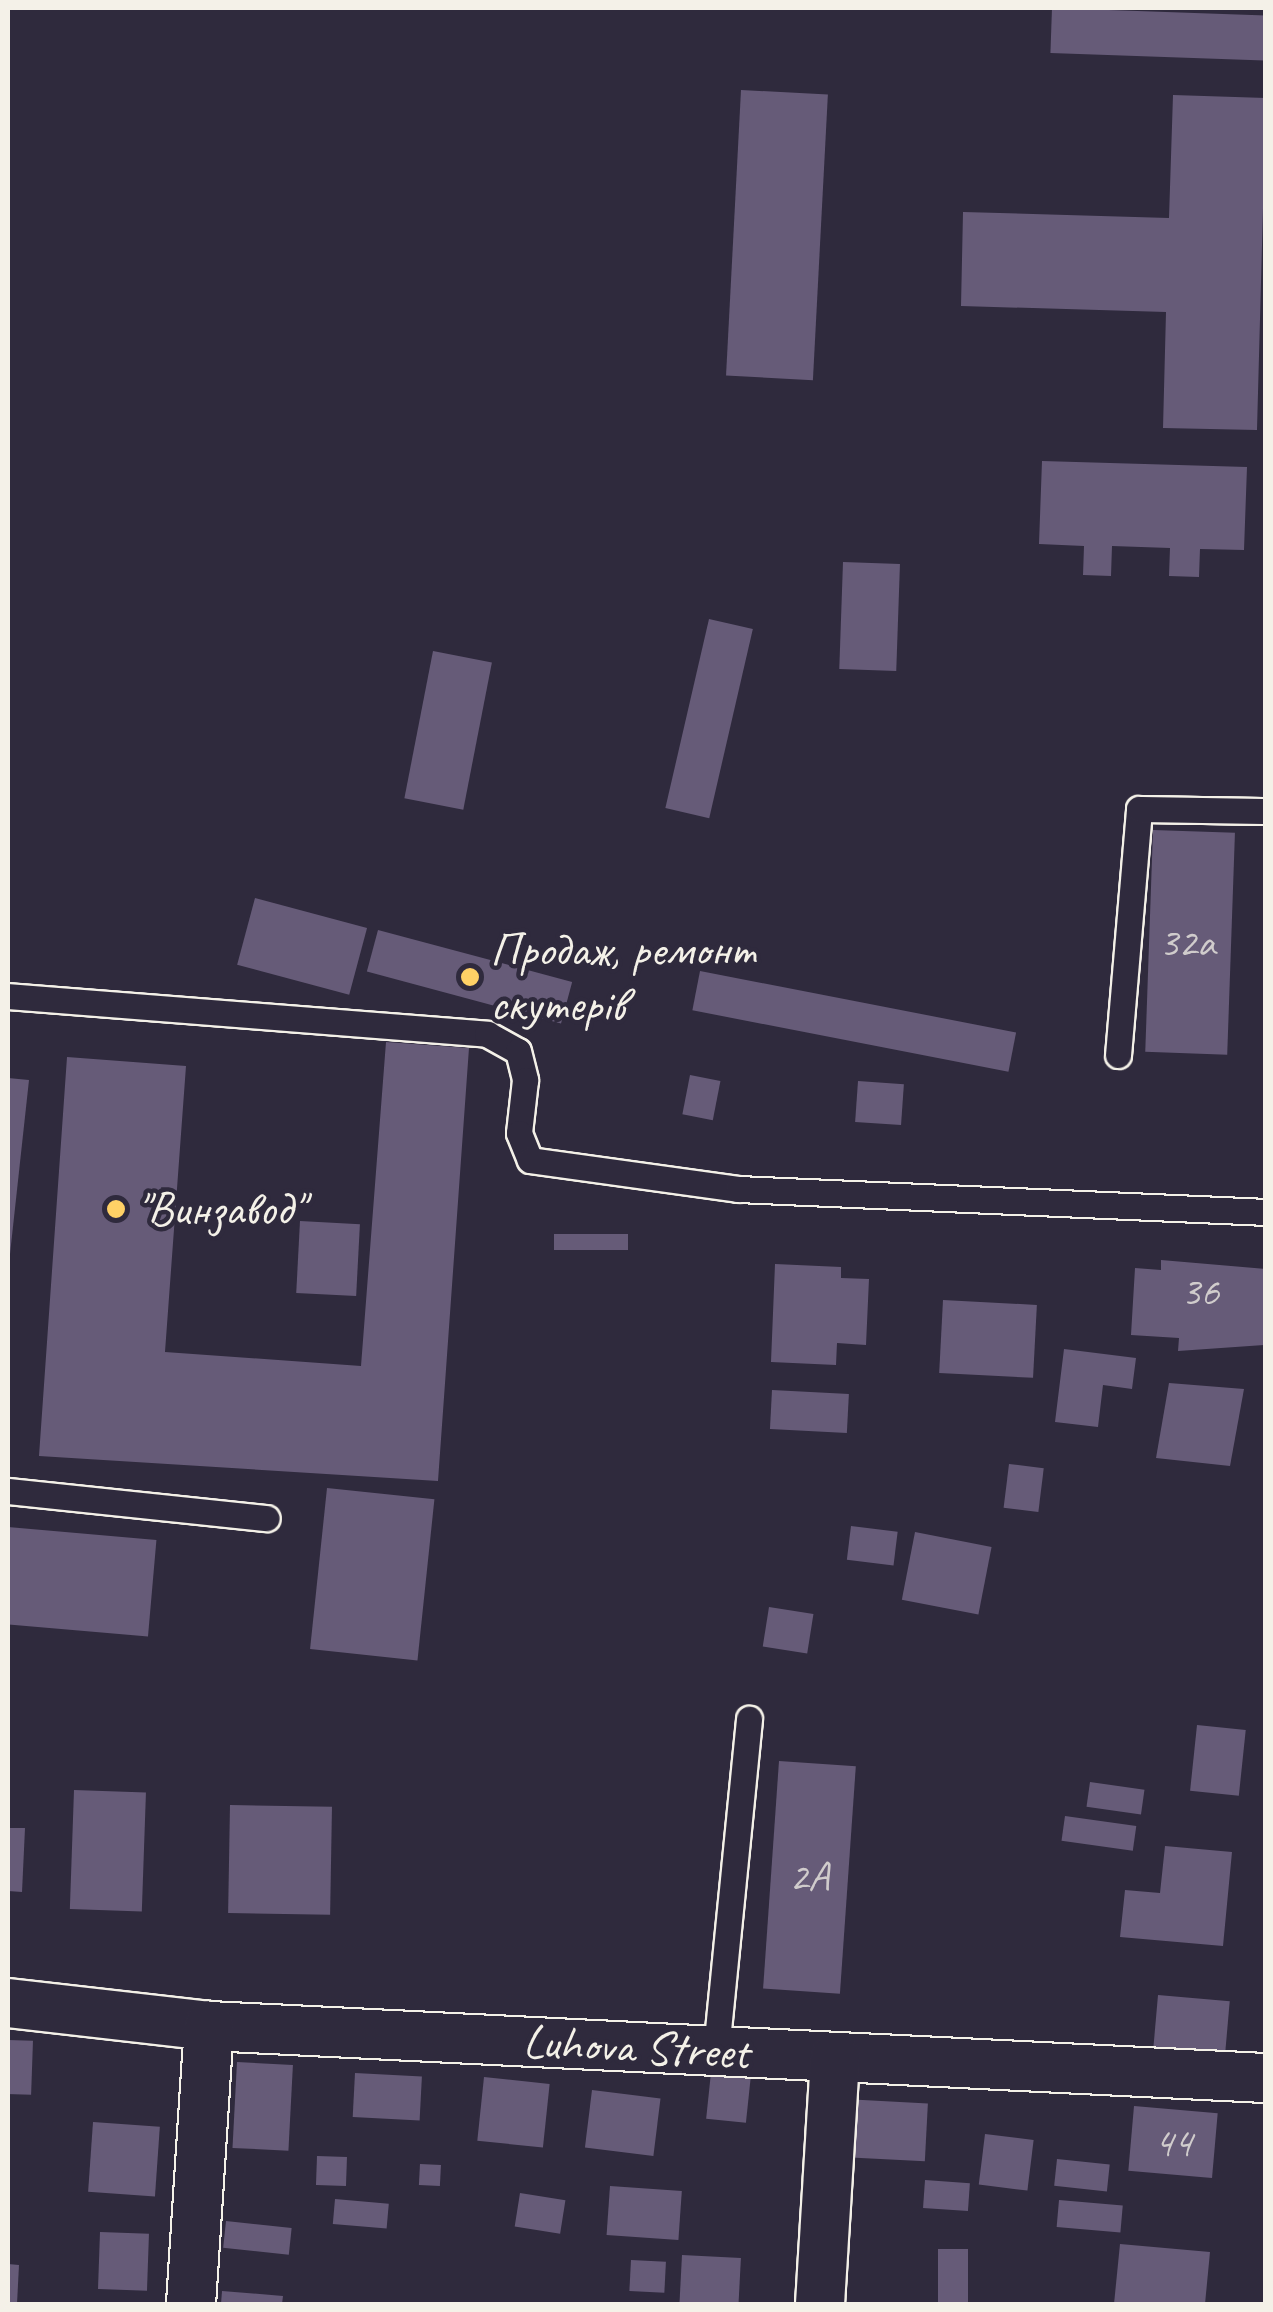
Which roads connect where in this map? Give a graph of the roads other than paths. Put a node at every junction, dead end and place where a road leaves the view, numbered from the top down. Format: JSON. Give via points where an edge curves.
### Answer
{"nodes":[{"id":1,"x":1266,"y":812,"type":"edge"},
{"id":2,"x":8,"y":996,"type":"edge"},
{"id":3,"x":1118,"y":1055,"type":"dead end"},
{"id":4,"x":1266,"y":1212,"type":"edge"},
{"id":5,"x":8,"y":1491,"type":"edge"},
{"id":6,"x":268,"y":1518,"type":"dead end"},
{"id":7,"x":749,"y":1719,"type":"dead end"},
{"id":8,"x":8,"y":2003,"type":"edge"},
{"id":9,"x":209,"y":2026,"type":"junction"},
{"id":10,"x":716,"y":2050,"type":"junction"},
{"id":11,"x":835,"y":2058,"type":"junction"},
{"id":12,"x":1266,"y":2078,"type":"edge"},
{"id":13,"x":191,"y":2304,"type":"edge"},
{"id":14,"x":820,"y":2304,"type":"edge"}],
"edges":[{"from":1,"to":3,"type":"lane","via":[[1138,809]]},
{"from":2,"to":4,"type":"lane","via":[[487,1034],[518,1051],[526,1080],[519,1133],[530,1160],[738,1188]]},
{"from":5,"to":6,"type":"lane"},
{"from":7,"to":10,"type":"lane"},
{"from":8,"to":9,"type":"street","name":"Luhova Street"},
{"from":9,"to":10,"type":"street","name":"Luhova Street"},
{"from":9,"to":13,"type":"street"},
{"from":10,"to":11,"type":"street","name":"Luhova Street"},
{"from":11,"to":12,"type":"street","name":"Luhova Street"},
{"from":11,"to":14,"type":"street"}]}
